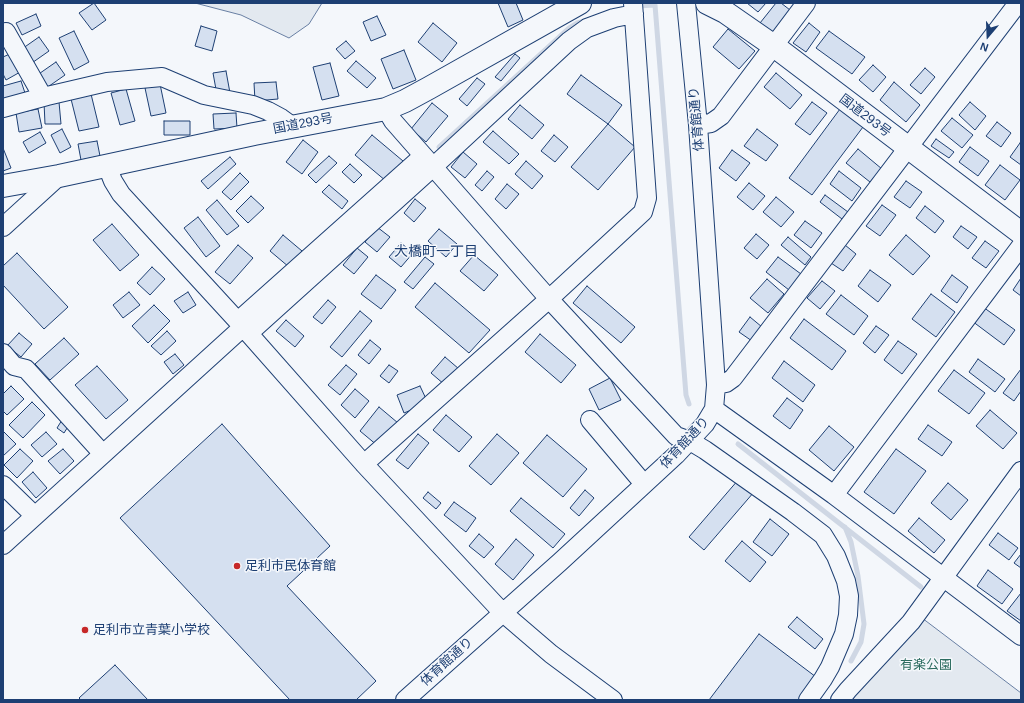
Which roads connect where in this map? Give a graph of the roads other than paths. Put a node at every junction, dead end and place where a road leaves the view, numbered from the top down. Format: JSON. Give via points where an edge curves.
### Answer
{"nodes":[{"id":1,"x":580,"y":3,"type":"edge"},
{"id":2,"x":686,"y":3,"type":"edge"},
{"id":3,"x":707,"y":3,"type":"edge"},
{"id":4,"x":806,"y":3,"type":"edge"},
{"id":5,"x":1018,"y":3,"type":"edge"},
{"id":6,"x":634,"y":9,"type":"edge"},
{"id":7,"x":6,"y":32,"type":"dead end"},
{"id":8,"x":774,"y":46,"type":"junction"},
{"id":9,"x":43,"y":97,"type":"junction"},
{"id":10,"x":3,"y":108,"type":"edge"},
{"id":11,"x":386,"y":108,"type":"junction"},
{"id":12,"x":698,"y":125,"type":"junction"},
{"id":13,"x":292,"y":126,"type":"junction"},
{"id":14,"x":908,"y":149,"type":"junction"},
{"id":15,"x":428,"y":161,"type":"junction"},
{"id":16,"x":107,"y":166,"type":"junction"},
{"id":17,"x":59,"y":176,"type":"junction"},
{"id":18,"x":3,"y":186,"type":"edge"},
{"id":19,"x":3,"y":227,"type":"edge"},
{"id":20,"x":1021,"y":233,"type":"edge"},
{"id":21,"x":1021,"y":246,"type":"edge"},
{"id":22,"x":549,"y":299,"type":"junction"},
{"id":23,"x":243,"y":327,"type":"junction"},
{"id":24,"x":3,"y":353,"type":"edge"},
{"id":25,"x":716,"y":385,"type":"junction"},
{"id":26,"x":714,"y":409,"type":"junction"},
{"id":27,"x":590,"y":420,"type":"dead end"},
{"id":28,"x":690,"y":441,"type":"junction"},
{"id":29,"x":103,"y":454,"type":"junction"},
{"id":30,"x":364,"y":464,"type":"junction"},
{"id":31,"x":1021,"y":471,"type":"edge"},
{"id":32,"x":644,"y":484,"type":"junction"},
{"id":33,"x":3,"y":485,"type":"edge"},
{"id":34,"x":834,"y":495,"type":"junction"},
{"id":35,"x":35,"y":516,"type":"junction"},
{"id":36,"x":3,"y":545,"type":"edge"},
{"id":37,"x":943,"y":577,"type":"junction"},
{"id":38,"x":502,"y":612,"type":"junction"},
{"id":39,"x":1021,"y":636,"type":"edge"},
{"id":40,"x":405,"y":700,"type":"edge"},
{"id":41,"x":613,"y":700,"type":"edge"},
{"id":42,"x":808,"y":700,"type":"edge"},
{"id":43,"x":840,"y":700,"type":"edge"}],
"edges":[{"from":1,"to":11,"type":"highway","name":"国道293号","via":[[405,101]]},
{"from":2,"to":12,"type":"street","name":"体育館通り"},
{"from":3,"to":8,"type":"highway","name":"国道293号","via":[[725,12]]},
{"from":4,"to":8,"type":"street"},
{"from":5,"to":14,"type":"street"},
{"from":6,"to":15,"type":"street","via":[[587,28],[569,41]]},
{"from":6,"to":22,"type":"street","via":[[647,198],[643,212]]},
{"from":7,"to":9,"type":"street"},
{"from":8,"to":12,"type":"street","via":[[721,116],[711,123]]},
{"from":8,"to":14,"type":"highway","name":"国道293号"},
{"from":9,"to":10,"type":"street"},
{"from":9,"to":13,"type":"street","via":[[107,82],[162,77],[204,95],[253,105]]},
{"from":11,"to":13,"type":"highway","name":"国道293号"},
{"from":11,"to":15,"type":"street","via":[[393,121]]},
{"from":12,"to":25,"type":"street","name":"体育館通り"},
{"from":13,"to":16,"type":"highway","name":"国道293号"},
{"from":14,"to":20,"type":"highway","name":"国道293号"},
{"from":14,"to":25,"type":"street","via":[[733,378]]},
{"from":15,"to":22,"type":"street"},
{"from":15,"to":23,"type":"street"},
{"from":16,"to":17,"type":"highway","name":"国道293号"},
{"from":16,"to":23,"type":"street","via":[[121,194]]},
{"from":17,"to":18,"type":"highway","name":"国道293号"},
{"from":17,"to":19,"type":"street"},
{"from":21,"to":34,"type":"street"},
{"from":22,"to":28,"type":"street","via":[[676,436]]},
{"from":22,"to":30,"type":"street"},
{"from":23,"to":29,"type":"street"},
{"from":23,"to":30,"type":"street"},
{"from":24,"to":29,"type":"street","via":[[14,366],[26,370]]},
{"from":25,"to":26,"type":"street","name":"体育館通り"},
{"from":26,"to":28,"type":"street","name":"体育館通り"},
{"from":26,"to":34,"type":"street"},
{"from":27,"to":32,"type":"street"},
{"from":28,"to":32,"type":"street","name":"体育館通り"},
{"from":28,"to":42,"type":"street","via":[[823,535],[836,556],[846,580],[849,596],[848,615],[844,634],[830,667]]},
{"from":29,"to":35,"type":"street"},
{"from":30,"to":38,"type":"street"},
{"from":31,"to":37,"type":"street"},
{"from":32,"to":38,"type":"street","name":"体育館通り"},
{"from":33,"to":35,"type":"street"},
{"from":34,"to":37,"type":"street"},
{"from":35,"to":36,"type":"street"},
{"from":37,"to":39,"type":"street"},
{"from":37,"to":43,"type":"street","via":[[911,622]]},
{"from":38,"to":40,"type":"street","name":"体育館通り"},
{"from":38,"to":41,"type":"street"}]}
